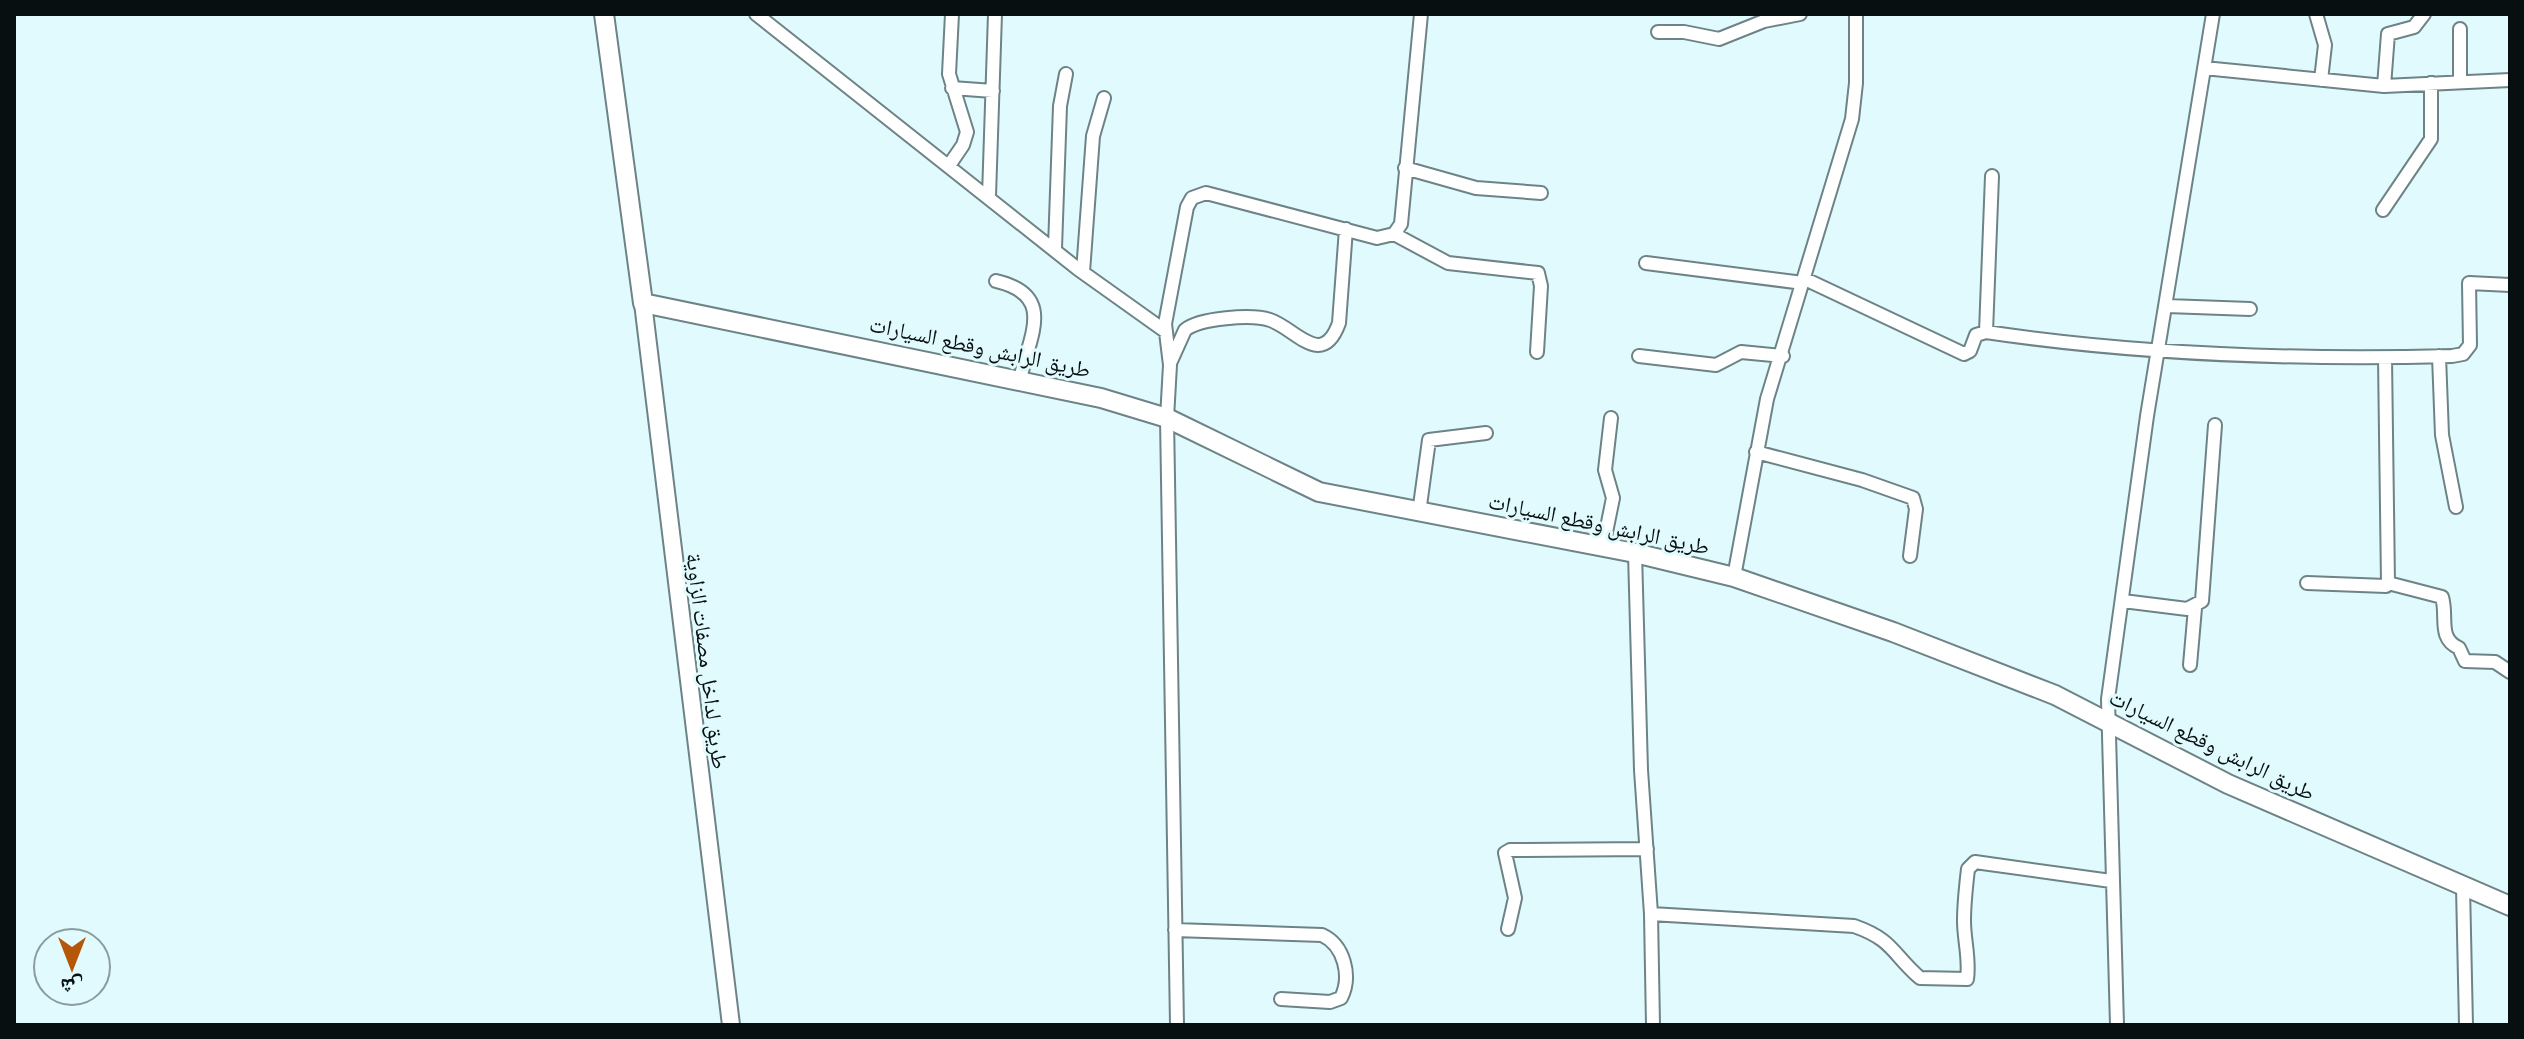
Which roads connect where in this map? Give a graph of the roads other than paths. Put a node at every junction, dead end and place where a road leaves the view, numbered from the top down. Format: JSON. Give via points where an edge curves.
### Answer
{"nodes":[{"id":1,"x":604,"y":14,"type":"edge"},
{"id":2,"x":756,"y":14,"type":"edge"},
{"id":3,"x":952,"y":14,"type":"edge"},
{"id":4,"x":995,"y":14,"type":"edge"},
{"id":5,"x":1421,"y":14,"type":"edge"},
{"id":6,"x":1800,"y":14,"type":"edge"},
{"id":7,"x":1856,"y":14,"type":"edge"},
{"id":8,"x":2213,"y":14,"type":"edge"},
{"id":9,"x":2316,"y":14,"type":"edge"},
{"id":10,"x":2424,"y":14,"type":"edge"},
{"id":11,"x":2460,"y":29,"type":"dead end"},
{"id":12,"x":1658,"y":32,"type":"dead end"},
{"id":13,"x":2204,"y":68,"type":"junction"},
{"id":14,"x":1066,"y":74,"type":"dead end"},
{"id":15,"x":2321,"y":80,"type":"junction"},
{"id":16,"x":2510,"y":80,"type":"edge"},
{"id":17,"x":2460,"y":81,"type":"junction"},
{"id":18,"x":2431,"y":83,"type":"junction"},
{"id":19,"x":2384,"y":86,"type":"junction"},
{"id":20,"x":952,"y":88,"type":"junction"},
{"id":21,"x":993,"y":91,"type":"junction"},
{"id":22,"x":1104,"y":98,"type":"dead end"},
{"id":23,"x":950,"y":164,"type":"junction"},
{"id":24,"x":1405,"y":168,"type":"junction"},
{"id":25,"x":1992,"y":176,"type":"dead end"},
{"id":26,"x":1541,"y":193,"type":"dead end"},
{"id":27,"x":989,"y":196,"type":"junction"},
{"id":28,"x":2383,"y":210,"type":"dead end"},
{"id":29,"x":1346,"y":229,"type":"junction"},
{"id":30,"x":1394,"y":234,"type":"junction"},
{"id":31,"x":1055,"y":248,"type":"junction"},
{"id":32,"x":1646,"y":263,"type":"dead end"},
{"id":33,"x":1083,"y":272,"type":"junction"},
{"id":34,"x":996,"y":281,"type":"dead end"},
{"id":35,"x":1804,"y":281,"type":"junction"},
{"id":36,"x":2510,"y":285,"type":"edge"},
{"id":37,"x":643,"y":303,"type":"junction"},
{"id":38,"x":2167,"y":306,"type":"junction"},
{"id":39,"x":2250,"y":309,"type":"dead end"},
{"id":40,"x":1165,"y":331,"type":"junction"},
{"id":41,"x":1986,"y":332,"type":"junction"},
{"id":42,"x":1537,"y":352,"type":"dead end"},
{"id":43,"x":2160,"y":353,"type":"junction"},
{"id":44,"x":1639,"y":356,"type":"dead end"},
{"id":45,"x":1783,"y":356,"type":"junction"},
{"id":46,"x":2439,"y":356,"type":"junction"},
{"id":47,"x":2385,"y":358,"type":"junction"},
{"id":48,"x":1170,"y":365,"type":"junction"},
{"id":49,"x":1020,"y":379,"type":"junction"},
{"id":50,"x":1167,"y":418,"type":"junction"},
{"id":51,"x":1611,"y":418,"type":"dead end"},
{"id":52,"x":2215,"y":425,"type":"dead end"},
{"id":53,"x":1486,"y":433,"type":"dead end"},
{"id":54,"x":1756,"y":452,"type":"junction"},
{"id":55,"x":2456,"y":507,"type":"dead end"},
{"id":56,"x":1419,"y":513,"type":"junction"},
{"id":57,"x":1603,"y":547,"type":"junction"},
{"id":58,"x":1635,"y":553,"type":"junction"},
{"id":59,"x":1910,"y":556,"type":"dead end"},
{"id":60,"x":1734,"y":577,"type":"junction"},
{"id":61,"x":2307,"y":583,"type":"dead end"},
{"id":62,"x":2388,"y":583,"type":"junction"},
{"id":63,"x":2123,"y":601,"type":"junction"},
{"id":64,"x":2195,"y":608,"type":"junction"},
{"id":65,"x":2190,"y":665,"type":"dead end"},
{"id":66,"x":2510,"y":672,"type":"edge"},
{"id":67,"x":2107,"y":721,"type":"junction"},
{"id":68,"x":1647,"y":849,"type":"junction"},
{"id":69,"x":2111,"y":881,"type":"junction"},
{"id":70,"x":2463,"y":887,"type":"junction"},
{"id":71,"x":2510,"y":906,"type":"edge"},
{"id":72,"x":1651,"y":914,"type":"junction"},
{"id":73,"x":1508,"y":929,"type":"dead end"},
{"id":74,"x":1175,"y":930,"type":"junction"},
{"id":75,"x":1281,"y":999,"type":"dead end"},
{"id":76,"x":731,"y":1025,"type":"edge"},
{"id":77,"x":1177,"y":1025,"type":"edge"},
{"id":78,"x":1653,"y":1025,"type":"edge"},
{"id":79,"x":2117,"y":1025,"type":"edge"},
{"id":80,"x":2466,"y":1025,"type":"edge"}],
"edges":[{"from":1,"to":37,"type":"main road"},
{"from":2,"to":23,"type":"street"},
{"from":3,"to":20,"type":"street"},
{"from":4,"to":21,"type":"street"},
{"from":5,"to":24,"type":"street"},
{"from":6,"to":12,"type":"street","via":[[1719,39]]},
{"from":7,"to":35,"type":"street","via":[[1852,119]]},
{"from":8,"to":13,"type":"street"},
{"from":9,"to":15,"type":"street","via":[[2325,45]]},
{"from":10,"to":19,"type":"street","via":[[2414,27],[2388,34]]},
{"from":11,"to":17,"type":"street"},
{"from":13,"to":15,"type":"street"},
{"from":13,"to":38,"type":"street"},
{"from":14,"to":31,"type":"street"},
{"from":15,"to":19,"type":"street"},
{"from":16,"to":17,"type":"street"},
{"from":17,"to":18,"type":"street"},
{"from":18,"to":19,"type":"street"},
{"from":18,"to":28,"type":"street","via":[[2431,139]]},
{"from":20,"to":21,"type":"street"},
{"from":20,"to":23,"type":"street","via":[[967,132]]},
{"from":21,"to":27,"type":"street"},
{"from":22,"to":33,"type":"street","via":[[1093,136]]},
{"from":23,"to":27,"type":"street"},
{"from":24,"to":26,"type":"street","via":[[1476,188]]},
{"from":24,"to":30,"type":"street","via":[[1401,224]]},
{"from":25,"to":41,"type":"street"},
{"from":27,"to":31,"type":"street"},
{"from":29,"to":30,"type":"street","via":[[1383,238]]},
{"from":29,"to":40,"type":"street","via":[[1214,194],[1196,195],[1187,207]]},
{"from":29,"to":48,"type":"street","via":[[1339,323],[1326,342],[1308,344],[1271,320],[1197,322],[1179,337]]},
{"from":30,"to":42,"type":"street","via":[[1448,263],[1538,273]]},
{"from":31,"to":33,"type":"street"},
{"from":32,"to":35,"type":"street"},
{"from":33,"to":40,"type":"street"},
{"from":34,"to":49,"type":"street","via":[[1015,285],[1033,301],[1036,313]]},
{"from":35,"to":41,"type":"street","via":[[1964,354],[1976,335]]},
{"from":35,"to":45,"type":"street"},
{"from":36,"to":46,"type":"street","via":[[2469,283],[2470,345],[2463,354]]},
{"from":37,"to":49,"type":"main road","name":"طريق الرابش وقطع السيارات"},
{"from":37,"to":76,"type":"street","name":"طريق لداخل مصفات الزاوية"},
{"from":38,"to":39,"type":"street"},
{"from":38,"to":43,"type":"street"},
{"from":40,"to":48,"type":"street"},
{"from":41,"to":43,"type":"street"},
{"from":43,"to":47,"type":"street"},
{"from":43,"to":63,"type":"street"},
{"from":44,"to":45,"type":"street","via":[[1716,365],[1741,352]]},
{"from":45,"to":54,"type":"street"},
{"from":46,"to":47,"type":"street"},
{"from":46,"to":55,"type":"street","via":[[2442,435]]},
{"from":47,"to":62,"type":"street"},
{"from":48,"to":50,"type":"street"},
{"from":49,"to":50,"type":"main road","name":"طريق الرابش وقطع السيارات"},
{"from":50,"to":56,"type":"main road","name":"طريق الرابش وقطع السيارات","via":[[1310,489]]},
{"from":50,"to":74,"type":"street"},
{"from":51,"to":57,"type":"street","via":[[1605,470],[1613,498]]},
{"from":52,"to":64,"type":"street","via":[[2202,601]]},
{"from":53,"to":56,"type":"street","via":[[1429,440]]},
{"from":54,"to":59,"type":"street","via":[[1913,498]]},
{"from":54,"to":60,"type":"street"},
{"from":56,"to":57,"type":"main road","name":"طريق الرابش وقطع السيارات"},
{"from":57,"to":58,"type":"main road","name":"طريق الرابش وقطع السيارات"},
{"from":58,"to":60,"type":"main road","name":"طريق الرابش وقطع السيارات"},
{"from":58,"to":68,"type":"street"},
{"from":60,"to":67,"type":"main road","name":"طريق الرابش وقطع السيارات","via":[[1973,663]]},
{"from":61,"to":62,"type":"street"},
{"from":62,"to":66,"type":"street","via":[[2442,597],[2445,636],[2465,661],[2495,662]]},
{"from":63,"to":64,"type":"street"},
{"from":63,"to":67,"type":"street"},
{"from":64,"to":65,"type":"street"},
{"from":67,"to":69,"type":"street"},
{"from":67,"to":70,"type":"main road","name":"طريق الرابش وقطع السيارات","via":[[2228,784]]},
{"from":68,"to":72,"type":"street"},
{"from":68,"to":73,"type":"street","via":[[1510,850],[1504,863],[1515,898]]},
{"from":69,"to":72,"type":"street","via":[[1975,862],[1966,879],[1967,979],[1958,982],[1920,978],[1892,945],[1854,926]]},
{"from":69,"to":79,"type":"street"},
{"from":70,"to":71,"type":"main road","name":"طريق الرابش وقطع السيارات"},
{"from":70,"to":80,"type":"street"},
{"from":72,"to":78,"type":"street"},
{"from":74,"to":75,"type":"street","via":[[1322,935],[1332,941],[1345,965],[1341,998]]},
{"from":74,"to":77,"type":"street"}]}
